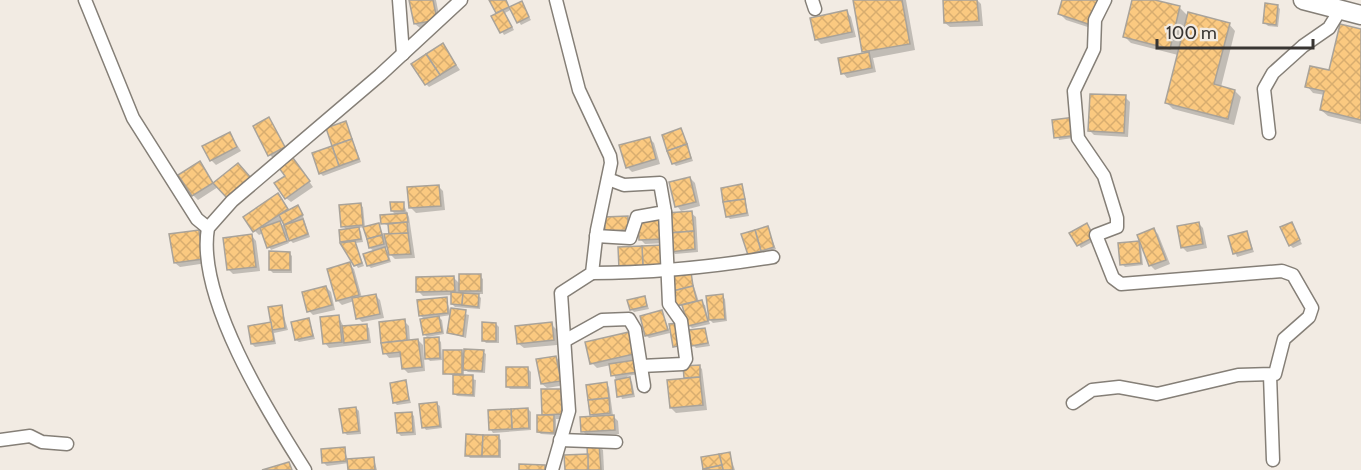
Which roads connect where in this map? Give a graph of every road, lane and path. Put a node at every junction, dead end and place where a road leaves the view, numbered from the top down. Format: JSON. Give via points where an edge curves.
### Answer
{"nodes":[{"id":1,"x":85,"y":0,"type":"edge"},
{"id":2,"x":399,"y":0,"type":"edge"},
{"id":3,"x":461,"y":0,"type":"edge"},
{"id":4,"x":556,"y":0,"type":"edge"},
{"id":5,"x":1105,"y":0,"type":"edge"},
{"id":6,"x":1303,"y":0,"type":"edge"},
{"id":7,"x":1322,"y":2,"type":"edge"},
{"id":8,"x":1361,"y":4,"type":"edge"},
{"id":9,"x":1343,"y":5,"type":"edge"},
{"id":10,"x":1361,"y":15,"type":"edge"},
{"id":11,"x":403,"y":54,"type":"junction"},
{"id":12,"x":1269,"y":133,"type":"dead end"},
{"id":13,"x":608,"y":178,"type":"junction"},
{"id":14,"x":665,"y":212,"type":"junction"},
{"id":15,"x":207,"y":228,"type":"junction"},
{"id":16,"x":596,"y":236,"type":"junction"},
{"id":17,"x":773,"y":257,"type":"dead end"},
{"id":18,"x":668,"y":271,"type":"junction"},
{"id":19,"x":592,"y":273,"type":"junction"},
{"id":20,"x":566,"y":340,"type":"junction"},
{"id":21,"x":641,"y":366,"type":"junction"},
{"id":22,"x":1270,"y":375,"type":"junction"},
{"id":23,"x":644,"y":386,"type":"dead end"},
{"id":24,"x":1073,"y":403,"type":"dead end"},
{"id":25,"x":0,"y":440,"type":"edge"},
{"id":26,"x":560,"y":440,"type":"junction"},
{"id":27,"x":616,"y":442,"type":"dead end"},
{"id":28,"x":67,"y":444,"type":"dead end"},
{"id":29,"x":1273,"y":460,"type":"dead end"},
{"id":30,"x":305,"y":470,"type":"edge"},
{"id":31,"x":552,"y":470,"type":"edge"}],
"edges":[{"from":1,"to":15,"type":"street","via":[[138,126],[197,219]]},
{"from":2,"to":11,"type":"street"},
{"from":3,"to":11,"type":"street"},
{"from":4,"to":13,"type":"street","via":[[579,90],[610,156]]},
{"from":5,"to":22,"type":"street","via":[[1095,20],[1094,49],[1074,91],[1078,138],[1104,176],[1117,218],[1117,227],[1096,235],[1113,278],[1121,284],[1282,271],[1293,275],[1305,292],[1312,313],[1284,339],[1278,370]]},
{"from":6,"to":7,"type":"highway"},
{"from":7,"to":9,"type":"highway"},
{"from":8,"to":9,"type":"highway"},
{"from":9,"to":10,"type":"highway"},
{"from":9,"to":12,"type":"street","via":[[1329,28],[1273,73],[1264,90]]},
{"from":11,"to":15,"type":"street","via":[[232,201]]},
{"from":13,"to":14,"type":"street","via":[[624,185],[660,183]]},
{"from":13,"to":16,"type":"street"},
{"from":14,"to":16,"type":"street","via":[[637,217],[630,238]]},
{"from":14,"to":18,"type":"street"},
{"from":15,"to":30,"type":"street","via":[[208,255],[220,313],[272,416]]},
{"from":16,"to":19,"type":"street"},
{"from":17,"to":18,"type":"street"},
{"from":18,"to":19,"type":"street"},
{"from":18,"to":21,"type":"street","via":[[669,304],[681,321],[686,362]]},
{"from":19,"to":20,"type":"street","via":[[561,293]]},
{"from":20,"to":21,"type":"street","via":[[602,320],[629,319],[635,329]]},
{"from":20,"to":26,"type":"street","via":[[569,411]]},
{"from":21,"to":23,"type":"street"},
{"from":22,"to":24,"type":"street","via":[[1238,375],[1157,394],[1119,387],[1092,390]]},
{"from":22,"to":29,"type":"street"},
{"from":25,"to":28,"type":"street","via":[[30,436],[42,442]]},
{"from":26,"to":27,"type":"street"},
{"from":26,"to":31,"type":"street"}]}
